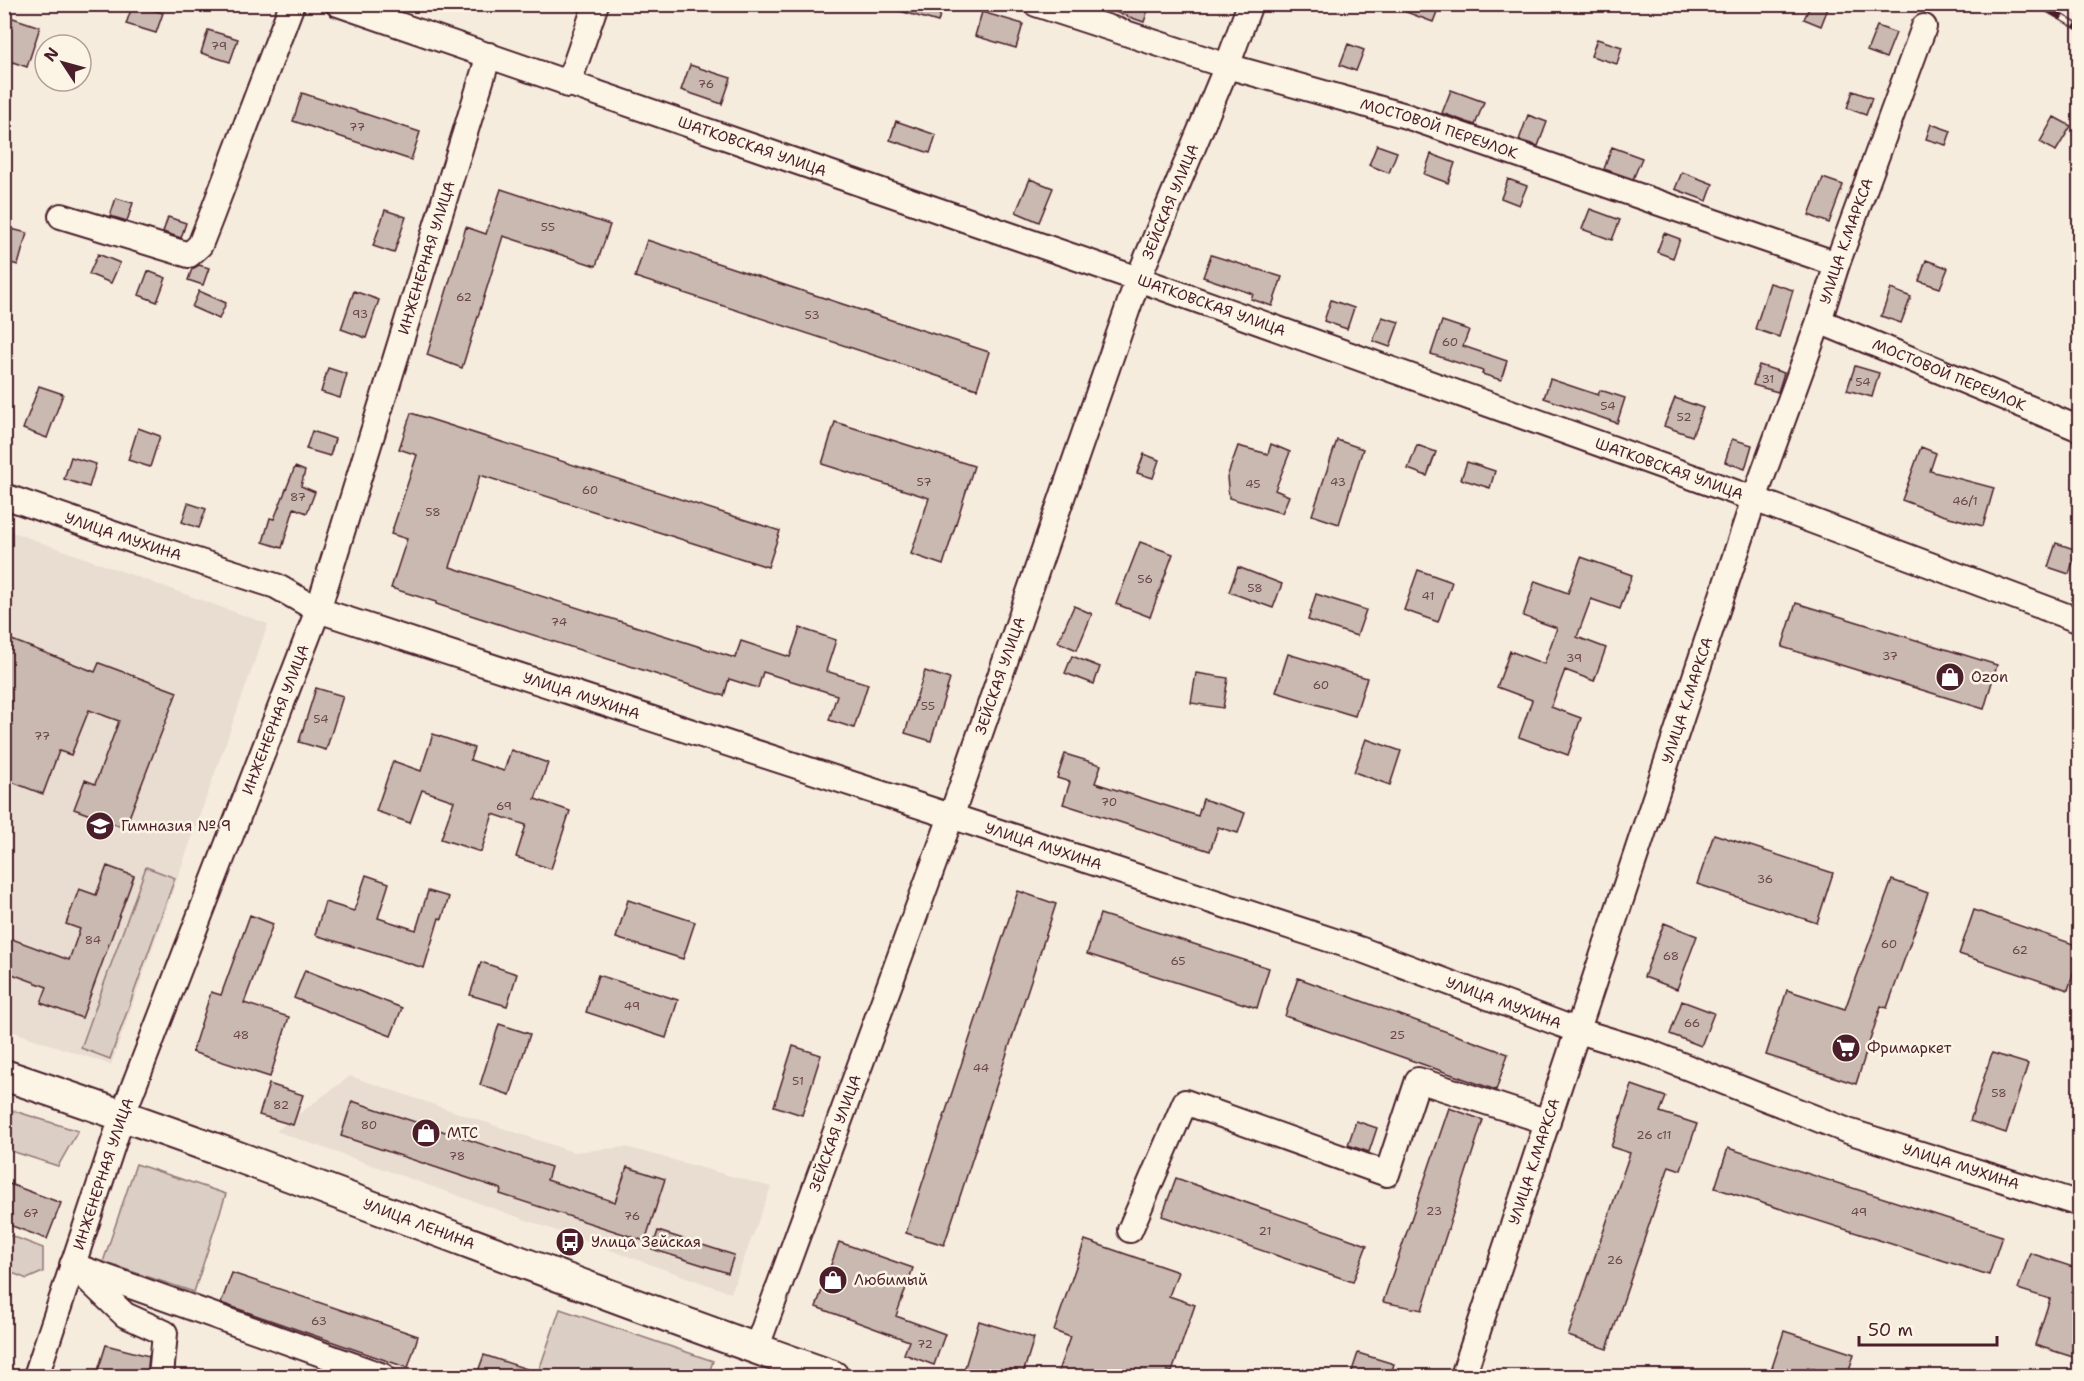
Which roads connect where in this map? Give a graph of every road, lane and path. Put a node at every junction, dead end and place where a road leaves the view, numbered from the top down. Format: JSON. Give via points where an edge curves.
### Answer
{"nodes":[{"id":1,"x":292,"y":4,"type":"edge"},
{"id":2,"x":338,"y":4,"type":"edge"},
{"id":3,"x":596,"y":4,"type":"edge"},
{"id":4,"x":1036,"y":4,"type":"edge"},
{"id":5,"x":1250,"y":4,"type":"edge"},
{"id":6,"x":1924,"y":27,"type":"dead end"},
{"id":7,"x":489,"y":55,"type":"junction"},
{"id":8,"x":1227,"y":66,"type":"junction"},
{"id":9,"x":568,"y":85,"type":"junction"},
{"id":10,"x":61,"y":216,"type":"dead end"},
{"id":11,"x":1837,"y":264,"type":"junction"},
{"id":12,"x":1138,"y":279,"type":"junction"},
{"id":13,"x":1819,"y":321,"type":"junction"},
{"id":14,"x":2079,"y":429,"type":"edge"},
{"id":15,"x":4,"y":496,"type":"edge"},
{"id":16,"x":1755,"y":499,"type":"junction"},
{"id":17,"x":318,"y":610,"type":"junction"},
{"id":18,"x":2079,"y":621,"type":"edge"},
{"id":19,"x":951,"y":817,"type":"junction"},
{"id":20,"x":1579,"y":1030,"type":"junction"},
{"id":21,"x":4,"y":1075,"type":"edge"},
{"id":22,"x":123,"y":1114,"type":"junction"},
{"id":23,"x":1548,"y":1122,"type":"junction"},
{"id":24,"x":2079,"y":1204,"type":"edge"},
{"id":25,"x":1130,"y":1230,"type":"dead end"},
{"id":26,"x":72,"y":1265,"type":"junction"},
{"id":27,"x":756,"y":1349,"type":"junction"},
{"id":28,"x":36,"y":1377,"type":"edge"},
{"id":29,"x":161,"y":1377,"type":"edge"},
{"id":30,"x":383,"y":1377,"type":"edge"},
{"id":31,"x":833,"y":1377,"type":"edge"},
{"id":32,"x":1463,"y":1377,"type":"edge"}],
"edges":[{"from":1,"to":10,"type":"street","via":[[200,245],[189,255]]},
{"from":2,"to":7,"type":"street","name":"ШАТКОВСКАЯ УЛИЦА"},
{"from":3,"to":9,"type":"street"},
{"from":4,"to":8,"type":"street","name":"МОСТОВОЙ ПЕРЕУЛОК"},
{"from":5,"to":8,"type":"street","name":"ЗЕЙСКАЯ УЛИЦА"},
{"from":6,"to":11,"type":"street","name":"УЛИЦА К.МАРКСА"},
{"from":7,"to":9,"type":"street","name":"ШАТКОВСКАЯ УЛИЦА"},
{"from":7,"to":17,"type":"street","name":"ИНЖЕНЕРНАЯ УЛИЦА"},
{"from":8,"to":11,"type":"street","name":"МОСТОВОЙ ПЕРЕУЛОК","via":[[1406,116]]},
{"from":8,"to":12,"type":"street","name":"ЗЕЙСКАЯ УЛИЦА"},
{"from":9,"to":12,"type":"street","name":"ШАТКОВСКАЯ УЛИЦА"},
{"from":11,"to":13,"type":"street","name":"УЛИЦА К.МАРКСА"},
{"from":12,"to":16,"type":"street","name":"ШАТКОВСКАЯ УЛИЦА"},
{"from":12,"to":19,"type":"street","name":"ЗЕЙСКАЯ УЛИЦА"},
{"from":13,"to":14,"type":"street","name":"МОСТОВОЙ ПЕРЕУЛОК"},
{"from":13,"to":16,"type":"street","name":"УЛИЦА К.МАРКСА"},
{"from":15,"to":17,"type":"street","name":"УЛИЦА МУХИНА","via":[[276,586]]},
{"from":16,"to":18,"type":"street","name":"ШАТКОВСКАЯ УЛИЦА"},
{"from":16,"to":20,"type":"street","name":"УЛИЦА К.МАРКСА"},
{"from":17,"to":19,"type":"street","name":"УЛИЦА МУХИНА"},
{"from":17,"to":22,"type":"street","name":"ИНЖЕНЕРНАЯ УЛИЦА"},
{"from":19,"to":20,"type":"street","name":"УЛИЦА МУХИНА","via":[[1362,950]]},
{"from":19,"to":27,"type":"street","name":"ЗЕЙСКАЯ УЛИЦА"},
{"from":20,"to":23,"type":"street","name":"УЛИЦА К.МАРКСА"},
{"from":20,"to":24,"type":"street","name":"УЛИЦА МУХИНА","via":[[1651,1053],[1848,1131]]},
{"from":21,"to":22,"type":"main road","name":"УЛИЦА ЛЕНИНА"},
{"from":22,"to":26,"type":"street","name":"ИНЖЕНЕРНАЯ УЛИЦА"},
{"from":22,"to":27,"type":"main road","name":"УЛИЦА ЛЕНИНА"},
{"from":23,"to":25,"type":"street","via":[[1418,1080],[1388,1174],[1185,1102]]},
{"from":23,"to":32,"type":"street","name":"УЛИЦА К.МАРКСА"},
{"from":26,"to":28,"type":"street","name":"ИНЖЕНЕРНАЯ УЛИЦА"},
{"from":26,"to":29,"type":"street","via":[[125,1315],[165,1333]]},
{"from":26,"to":30,"type":"street"},
{"from":27,"to":31,"type":"main road","name":"УЛИЦА ЛЕНИНА"}]}
